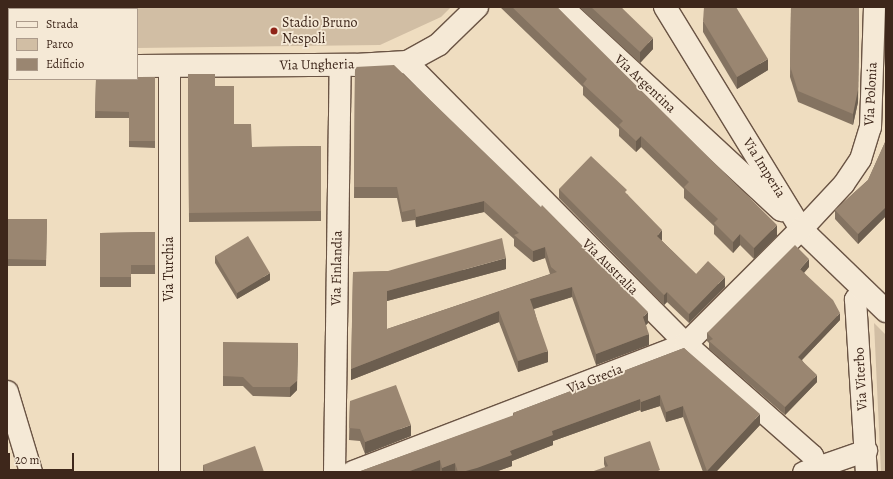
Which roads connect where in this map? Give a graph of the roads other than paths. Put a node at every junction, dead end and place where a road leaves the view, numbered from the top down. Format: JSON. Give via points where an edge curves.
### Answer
{"nodes":[{"id":1,"x":477,"y":7,"type":"edge"},
{"id":2,"x":562,"y":7,"type":"edge"},
{"id":3,"x":665,"y":7,"type":"edge"},
{"id":4,"x":874,"y":7,"type":"edge"},
{"id":5,"x":407,"y":62,"type":"junction"},
{"id":6,"x":340,"y":64,"type":"junction"},
{"id":7,"x":138,"y":66,"type":"edge"},
{"id":8,"x":169,"y":66,"type":"junction"},
{"id":9,"x":878,"y":127,"type":"edge"},
{"id":10,"x":749,"y":143,"type":"junction"},
{"id":11,"x":729,"y":162,"type":"junction"},
{"id":12,"x":801,"y":229,"type":"junction"},
{"id":13,"x":863,"y":289,"type":"junction"},
{"id":14,"x":886,"y":311,"type":"edge"},
{"id":15,"x":686,"y":344,"type":"junction"},
{"id":16,"x":8,"y":396,"type":"edge"},
{"id":17,"x":866,"y":450,"type":"junction"},
{"id":18,"x":810,"y":469,"type":"edge"},
{"id":19,"x":31,"y":472,"type":"edge"},
{"id":20,"x":169,"y":472,"type":"edge"},
{"id":21,"x":334,"y":472,"type":"edge"},
{"id":22,"x":353,"y":472,"type":"edge"},
{"id":23,"x":866,"y":472,"type":"edge"}],
"edges":[{"from":1,"to":5,"type":"street","name":"Via Ungheria","via":[[439,44]]},
{"from":2,"to":11,"type":"street","name":"Via Argentina"},
{"from":3,"to":10,"type":"street","name":"Via Imperia"},
{"from":4,"to":9,"type":"street","name":"Via Polonia"},
{"from":5,"to":6,"type":"street","name":"Via Ungheria"},
{"from":5,"to":15,"type":"street","name":"Via Australia"},
{"from":6,"to":8,"type":"street","name":"Via Ungheria"},
{"from":6,"to":21,"type":"street","name":"Via Finlandia"},
{"from":7,"to":8,"type":"street","name":"Via Ungheria"},
{"from":8,"to":20,"type":"street","name":"Via Turchia"},
{"from":9,"to":12,"type":"street","name":"Via Polonia","via":[[843,184]]},
{"from":10,"to":11,"type":"street"},
{"from":10,"to":12,"type":"street","name":"Via Imperia"},
{"from":11,"to":12,"type":"street","name":"Via Argentina"},
{"from":12,"to":13,"type":"street","name":"Via Imperia"},
{"from":12,"to":15,"type":"street","name":"Via Grecia"},
{"from":13,"to":14,"type":"street","name":"Via Imperia"},
{"from":13,"to":17,"type":"street","name":"Via Viterbo","via":[[855,299]]},
{"from":15,"to":18,"type":"street","name":"Via Australia","via":[[812,455]]},
{"from":15,"to":22,"type":"street","name":"Via Grecia"},
{"from":16,"to":19,"type":"street"},
{"from":17,"to":18,"type":"street"},
{"from":17,"to":23,"type":"street","name":"Via Viterbo"}]}
